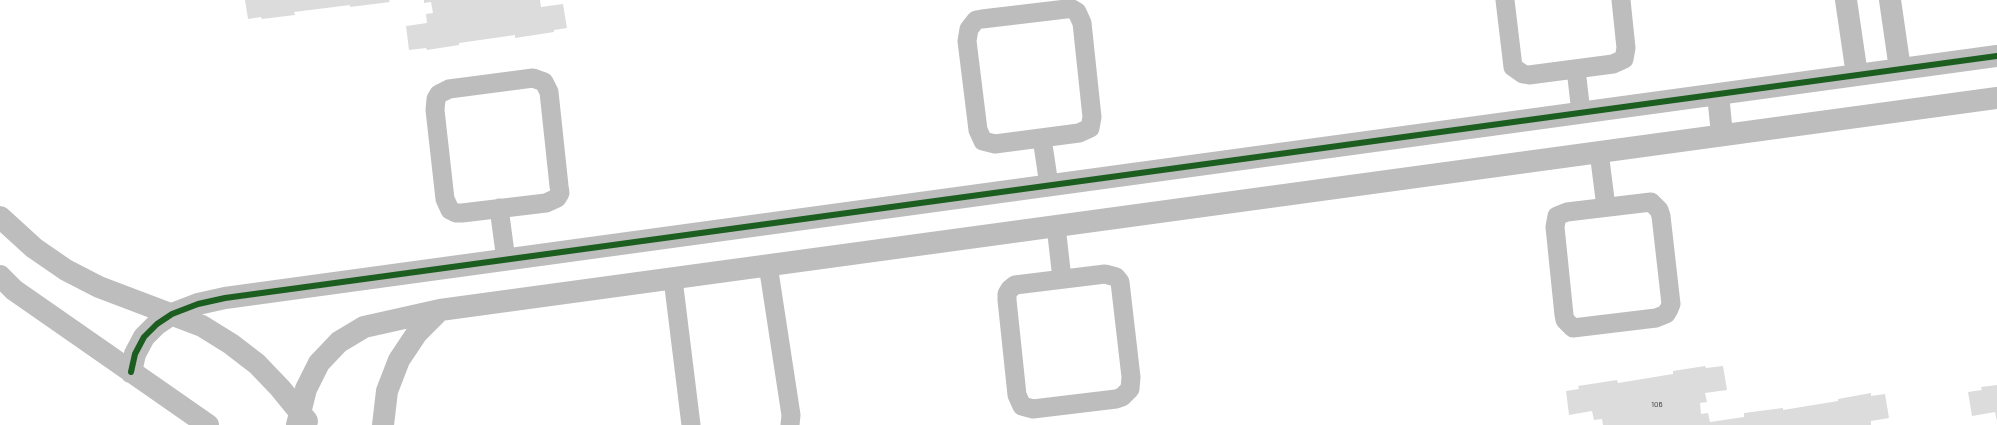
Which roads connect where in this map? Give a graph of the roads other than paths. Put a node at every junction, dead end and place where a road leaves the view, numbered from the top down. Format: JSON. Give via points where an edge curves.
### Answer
{"nodes":[{"id":1,"x":1505,"y":0,"type":"edge"},
{"id":2,"x":1621,"y":0,"type":"edge"},
{"id":3,"x":1846,"y":0,"type":"edge"},
{"id":4,"x":1890,"y":0,"type":"edge"},
{"id":5,"x":1997,"y":56,"type":"edge"},
{"id":6,"x":1576,"y":69,"type":"junction"},
{"id":7,"x":1900,"y":69,"type":"junction"},
{"id":8,"x":1857,"y":75,"type":"junction"},
{"id":9,"x":1718,"y":94,"type":"junction"},
{"id":10,"x":1997,"y":98,"type":"edge"},
{"id":11,"x":1581,"y":113,"type":"junction"},
{"id":12,"x":1722,"y":135,"type":"junction"},
{"id":13,"x":1042,"y":138,"type":"junction"},
{"id":14,"x":1599,"y":152,"type":"junction"},
{"id":15,"x":1049,"y":185,"type":"junction"},
{"id":16,"x":1606,"y":207,"type":"junction"},
{"id":17,"x":499,"y":208,"type":"junction"},
{"id":18,"x":0,"y":217,"type":"edge"},
{"id":19,"x":1056,"y":226,"type":"junction"},
{"id":20,"x":506,"y":260,"type":"junction"},
{"id":21,"x":768,"y":265,"type":"junction"},
{"id":22,"x":0,"y":276,"type":"edge"},
{"id":23,"x":673,"y":278,"type":"junction"},
{"id":24,"x":1062,"y":279,"type":"junction"},
{"id":25,"x":440,"y":310,"type":"junction"},
{"id":26,"x":172,"y":314,"type":"junction"},
{"id":27,"x":131,"y":372,"type":"junction"},
{"id":28,"x":303,"y":421,"type":"edge"},
{"id":29,"x":208,"y":425,"type":"edge"},
{"id":30,"x":383,"y":425,"type":"edge"},
{"id":31,"x":691,"y":425,"type":"edge"},
{"id":32,"x":790,"y":425,"type":"edge"}],
"edges":[{"from":1,"to":6,"type":"lane","via":[[1513,67],[1517,72],[1529,75]]},
{"from":2,"to":6,"type":"lane","via":[[1626,48],[1624,60]]},
{"from":3,"to":8,"type":"street"},
{"from":4,"to":7,"type":"street"},
{"from":5,"to":7,"type":"street"},
{"from":6,"to":11,"type":"lane"},
{"from":7,"to":8,"type":"street"},
{"from":8,"to":9,"type":"street"},
{"from":9,"to":11,"type":"street"},
{"from":9,"to":12,"type":"street"},
{"from":10,"to":12,"type":"street"},
{"from":11,"to":15,"type":"street"},
{"from":12,"to":14,"type":"street"},
{"from":13,"to":13,"type":"lane","via":[[995,144],[983,141],[979,136],[967,35],[976,20],[1066,9],[1072,9],[1080,17],[1092,123],[1084,132]]},
{"from":13,"to":15,"type":"lane"},
{"from":14,"to":16,"type":"lane"},
{"from":14,"to":19,"type":"street"},
{"from":15,"to":20,"type":"street"},
{"from":16,"to":16,"type":"lane","via":[[1651,202],[1659,210],[1671,304],[1666,314],[1656,318],[1573,328],[1564,315],[1555,221],[1562,213]]},
{"from":17,"to":17,"type":"lane","via":[[456,213],[447,205],[435,110],[436,99],[439,94],[450,89],[539,79],[548,86],[560,193],[552,201]]},
{"from":17,"to":20,"type":"lane"},
{"from":18,"to":26,"type":"street","via":[[34,248],[66,270],[99,287]]},
{"from":19,"to":21,"type":"street"},
{"from":19,"to":24,"type":"lane"},
{"from":20,"to":26,"type":"street","via":[[225,298],[198,304]]},
{"from":21,"to":23,"type":"street"},
{"from":21,"to":32,"type":"lane","via":[[791,415]]},
{"from":22,"to":27,"type":"street","via":[[14,290]]},
{"from":23,"to":25,"type":"street"},
{"from":23,"to":31,"type":"lane"},
{"from":24,"to":24,"type":"lane","via":[[1111,274],[1120,282],[1131,377],[1130,389],[1116,399],[1026,408],[1022,406],[1017,395],[1007,294],[1014,285]]},
{"from":25,"to":28,"type":"street","via":[[364,327],[339,342],[319,363],[306,389]]},
{"from":25,"to":30,"type":"street","via":[[417,333],[399,360],[387,391]]},
{"from":26,"to":27,"type":"street","via":[[156,324],[144,337],[135,354]]},
{"from":26,"to":28,"type":"street","via":[[202,326],[257,364],[280,388]]},
{"from":27,"to":29,"type":"street"}]}
